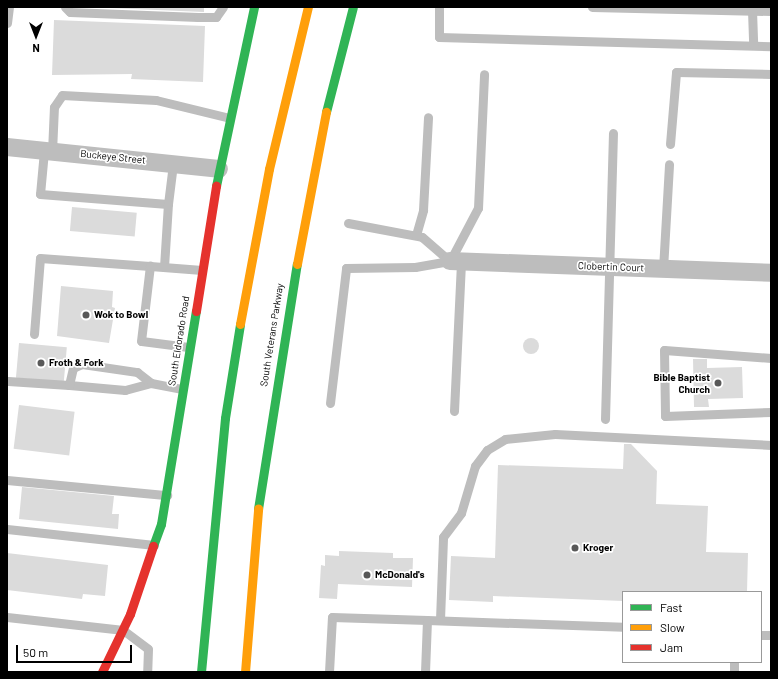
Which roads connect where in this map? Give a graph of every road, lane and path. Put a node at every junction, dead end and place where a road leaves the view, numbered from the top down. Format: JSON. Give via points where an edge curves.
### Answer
{"nodes":[{"id":1,"x":9,"y":7,"type":"edge"},
{"id":2,"x":65,"y":7,"type":"edge"},
{"id":3,"x":223,"y":7,"type":"edge"},
{"id":4,"x":254,"y":7,"type":"edge"},
{"id":5,"x":308,"y":7,"type":"edge"},
{"id":6,"x":353,"y":7,"type":"edge"},
{"id":7,"x":439,"y":7,"type":"edge"},
{"id":8,"x":592,"y":7,"type":"edge"},
{"id":9,"x":673,"y":8,"type":"edge"},
{"id":10,"x":752,"y":10,"type":"junction"},
{"id":11,"x":771,"y":11,"type":"edge"},
{"id":12,"x":7,"y":23,"type":"edge"},
{"id":13,"x":753,"y":46,"type":"junction"},
{"id":14,"x":771,"y":46,"type":"edge"},
{"id":15,"x":484,"y":74,"type":"dead end"},
{"id":16,"x":771,"y":74,"type":"edge"},
{"id":17,"x":428,"y":117,"type":"dead end"},
{"id":18,"x":230,"y":118,"type":"junction"},
{"id":19,"x":613,"y":133,"type":"dead end"},
{"id":20,"x":670,"y":144,"type":"dead end"},
{"id":21,"x":7,"y":148,"type":"edge"},
{"id":22,"x":48,"y":151,"type":"junction"},
{"id":23,"x":172,"y":164,"type":"junction"},
{"id":24,"x":669,"y":164,"type":"dead end"},
{"id":25,"x":219,"y":169,"type":"junction"},
{"id":26,"x":168,"y":204,"type":"junction"},
{"id":27,"x":348,"y":223,"type":"dead end"},
{"id":28,"x":416,"y":235,"type":"junction"},
{"id":29,"x":455,"y":261,"type":"junction"},
{"id":30,"x":150,"y":266,"type":"junction"},
{"id":31,"x":164,"y":267,"type":"junction"},
{"id":32,"x":609,"y":267,"type":"junction"},
{"id":33,"x":663,"y":269,"type":"junction"},
{"id":34,"x":202,"y":270,"type":"junction"},
{"id":35,"x":771,"y":273,"type":"edge"},
{"id":36,"x":34,"y":334,"type":"dead end"},
{"id":37,"x":188,"y":348,"type":"junction"},
{"id":38,"x":771,"y":358,"type":"edge"},
{"id":39,"x":8,"y":381,"type":"edge"},
{"id":40,"x":151,"y":383,"type":"junction"},
{"id":41,"x":69,"y":385,"type":"junction"},
{"id":42,"x":182,"y":389,"type":"junction"},
{"id":43,"x":330,"y":403,"type":"dead end"},
{"id":44,"x":454,"y":411,"type":"dead end"},
{"id":45,"x":771,"y":412,"type":"edge"},
{"id":46,"x":605,"y":419,"type":"dead end"},
{"id":47,"x":771,"y":446,"type":"edge"},
{"id":48,"x":7,"y":480,"type":"edge"},
{"id":49,"x":167,"y":495,"type":"junction"},
{"id":50,"x":7,"y":529,"type":"edge"},
{"id":51,"x":154,"y":545,"type":"junction"},
{"id":52,"x":7,"y":617,"type":"edge"},
{"id":53,"x":427,"y":620,"type":"junction"},
{"id":54,"x":440,"y":620,"type":"junction"},
{"id":55,"x":622,"y":627,"type":"edge"},
{"id":56,"x":123,"y":630,"type":"junction"},
{"id":57,"x":102,"y":672,"type":"edge"},
{"id":58,"x":146,"y":672,"type":"edge"},
{"id":59,"x":201,"y":672,"type":"edge"},
{"id":60,"x":245,"y":672,"type":"edge"},
{"id":61,"x":329,"y":672,"type":"edge"},
{"id":62,"x":425,"y":672,"type":"edge"}],
"edges":[{"from":1,"to":12,"type":"lane"},
{"from":2,"to":3,"type":"lane","via":[[70,12],[198,17],[216,17]]},
{"from":4,"to":18,"type":"main road","name":"South Eldorado Road"},
{"from":5,"to":59,"type":"main road","via":[[270,161],[225,418]]},
{"from":6,"to":60,"type":"main road","name":"South Veterans Parkway","via":[[318,145],[275,387],[257,520]]},
{"from":7,"to":13,"type":"lane","via":[[439,37]]},
{"from":8,"to":9,"type":"lane"},
{"from":9,"to":10,"type":"lane"},
{"from":10,"to":11,"type":"lane"},
{"from":10,"to":13,"type":"lane"},
{"from":13,"to":14,"type":"lane"},
{"from":15,"to":29,"type":"lane","via":[[478,208]]},
{"from":16,"to":20,"type":"lane","via":[[676,72]]},
{"from":17,"to":28,"type":"lane","via":[[423,210]]},
{"from":18,"to":22,"type":"lane","via":[[156,100],[62,95],[54,107]]},
{"from":18,"to":25,"type":"main road","name":"South Eldorado Road"},
{"from":19,"to":32,"type":"lane"},
{"from":21,"to":22,"type":"street","name":"Buckeye Street"},
{"from":22,"to":23,"type":"street","name":"Buckeye Street"},
{"from":22,"to":26,"type":"lane","via":[[40,194]]},
{"from":23,"to":25,"type":"street","name":"Buckeye Street"},
{"from":23,"to":26,"type":"lane"},
{"from":24,"to":33,"type":"lane"},
{"from":25,"to":34,"type":"main road","name":"South Eldorado Road"},
{"from":26,"to":31,"type":"lane"},
{"from":27,"to":28,"type":"lane"},
{"from":28,"to":29,"type":"lane"},
{"from":29,"to":32,"type":"street","name":"Clobertin Court"},
{"from":29,"to":43,"type":"lane","via":[[415,267],[346,268]]},
{"from":29,"to":44,"type":"lane"},
{"from":30,"to":31,"type":"lane"},
{"from":30,"to":36,"type":"lane","via":[[40,258]]},
{"from":30,"to":37,"type":"lane","via":[[141,341]]},
{"from":31,"to":34,"type":"lane"},
{"from":32,"to":33,"type":"street","name":"Clobertin Court"},
{"from":32,"to":46,"type":"lane"},
{"from":33,"to":35,"type":"street","name":"Clobertin Court"},
{"from":34,"to":37,"type":"main road","name":"South Eldorado Road"},
{"from":37,"to":42,"type":"main road","name":"South Eldorado Road"},
{"from":38,"to":45,"type":"lane","via":[[664,350],[665,416]]},
{"from":39,"to":41,"type":"lane"},
{"from":40,"to":41,"type":"lane","via":[[125,390]]},
{"from":40,"to":41,"type":"lane","via":[[137,372],[82,364],[73,368]]},
{"from":40,"to":42,"type":"lane"},
{"from":42,"to":49,"type":"main road","name":"South Eldorado Road"},
{"from":47,"to":54,"type":"lane","via":[[555,434],[505,439],[487,450],[475,466],[461,513],[443,537]]},
{"from":48,"to":49,"type":"lane"},
{"from":49,"to":51,"type":"main road","name":"South Eldorado Road"},
{"from":50,"to":51,"type":"lane"},
{"from":51,"to":56,"type":"main road","name":"South Eldorado Road"},
{"from":52,"to":56,"type":"lane"},
{"from":53,"to":54,"type":"lane"},
{"from":53,"to":61,"type":"lane","via":[[332,618]]},
{"from":53,"to":62,"type":"lane"},
{"from":54,"to":55,"type":"lane"},
{"from":56,"to":57,"type":"main road","name":"South Eldorado Road"},
{"from":56,"to":58,"type":"lane","via":[[148,649]]}]}
